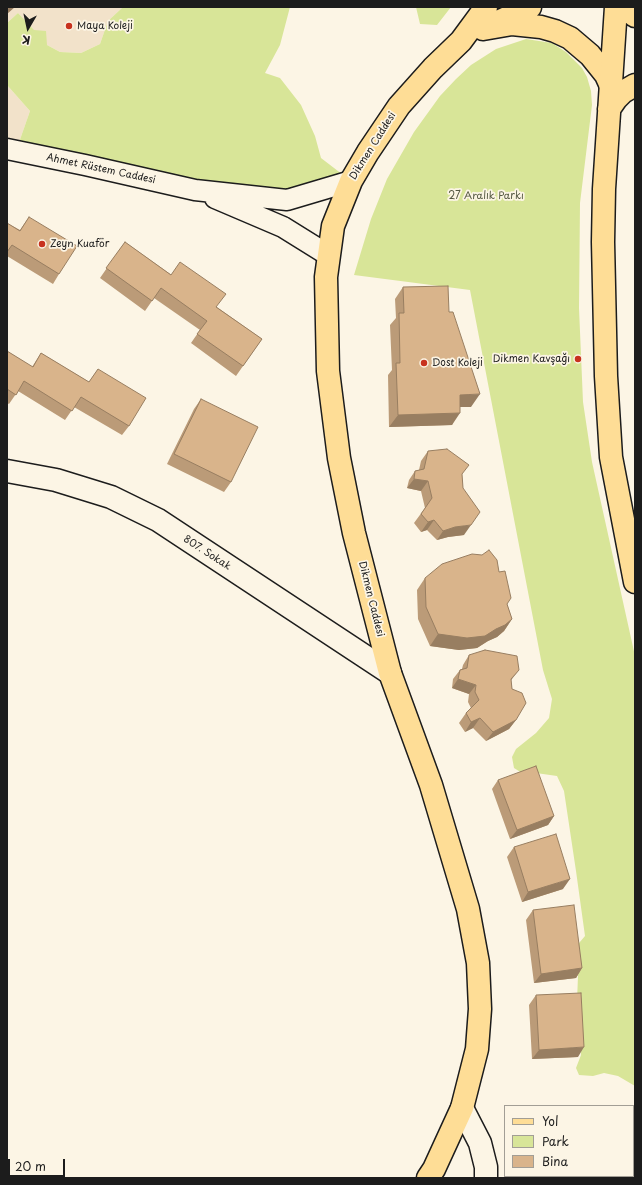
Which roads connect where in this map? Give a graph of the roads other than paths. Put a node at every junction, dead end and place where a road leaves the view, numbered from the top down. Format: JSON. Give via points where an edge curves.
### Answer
{"nodes":[{"id":1,"x":486,"y":7,"type":"edge"},
{"id":2,"x":530,"y":7,"type":"edge"},
{"id":3,"x":616,"y":7,"type":"edge"},
{"id":4,"x":624,"y":7,"type":"edge"},
{"id":5,"x":635,"y":16,"type":"edge"},
{"id":6,"x":483,"y":29,"type":"junction"},
{"id":7,"x":461,"y":41,"type":"junction"},
{"id":8,"x":635,"y":85,"type":"edge"},
{"id":9,"x":610,"y":86,"type":"junction"},
{"id":10,"x":609,"y":109,"type":"junction"},
{"id":11,"x":7,"y":149,"type":"edge"},
{"id":12,"x":350,"y":181,"type":"junction"},
{"id":13,"x":195,"y":190,"type":"junction"},
{"id":14,"x":328,"y":255,"type":"junction"},
{"id":15,"x":7,"y":471,"type":"edge"},
{"id":16,"x":635,"y":582,"type":"edge"},
{"id":17,"x":390,"y":673,"type":"junction"},
{"id":18,"x":462,"y":1108,"type":"junction"},
{"id":19,"x":428,"y":1178,"type":"edge"},
{"id":20,"x":486,"y":1178,"type":"edge"}],
"edges":[{"from":1,"to":7,"type":"main road","name":"Dikmen Caddesi"},
{"from":2,"to":6,"type":"main road","name":"Dikmen Caddesi"},
{"from":3,"to":9,"type":"main road"},
{"from":4,"to":5,"type":"main road"},
{"from":6,"to":7,"type":"main road","name":"Dikmen Caddesi"},
{"from":6,"to":9,"type":"main road","via":[[512,24],[541,27],[570,38],[590,55],[606,75]]},
{"from":7,"to":12,"type":"main road","name":"Dikmen Caddesi","via":[[399,106]]},
{"from":8,"to":10,"type":"main road","via":[[619,95]]},
{"from":9,"to":10,"type":"main road"},
{"from":10,"to":16,"type":"main road","via":[[603,242],[606,376],[611,457]]},
{"from":11,"to":13,"type":"street","name":"Ahmet Rüstem Caddesi"},
{"from":12,"to":13,"type":"street","name":"Ahmet Rüstem Caddesi","via":[[287,200]]},
{"from":12,"to":14,"type":"main road","name":"Dikmen Caddesi","via":[[333,226]]},
{"from":13,"to":14,"type":"street","name":"Ahmet Rüstem Caddesi","via":[[283,227]]},
{"from":14,"to":17,"type":"main road","name":"Dikmen Caddesi","via":[[328,371],[339,458],[354,533]]},
{"from":15,"to":17,"type":"main road","name":"807. Sokak","via":[[56,480],[111,497],[158,520]]},
{"from":17,"to":18,"type":"main road","name":"Dikmen Caddesi","via":[[431,785],[452,852],[468,909],[478,963],[480,1009],[477,1049]]},
{"from":18,"to":19,"type":"main road","name":"Dikmen Caddesi"},
{"from":18,"to":20,"type":"main road","via":[[480,1144]]}]}
